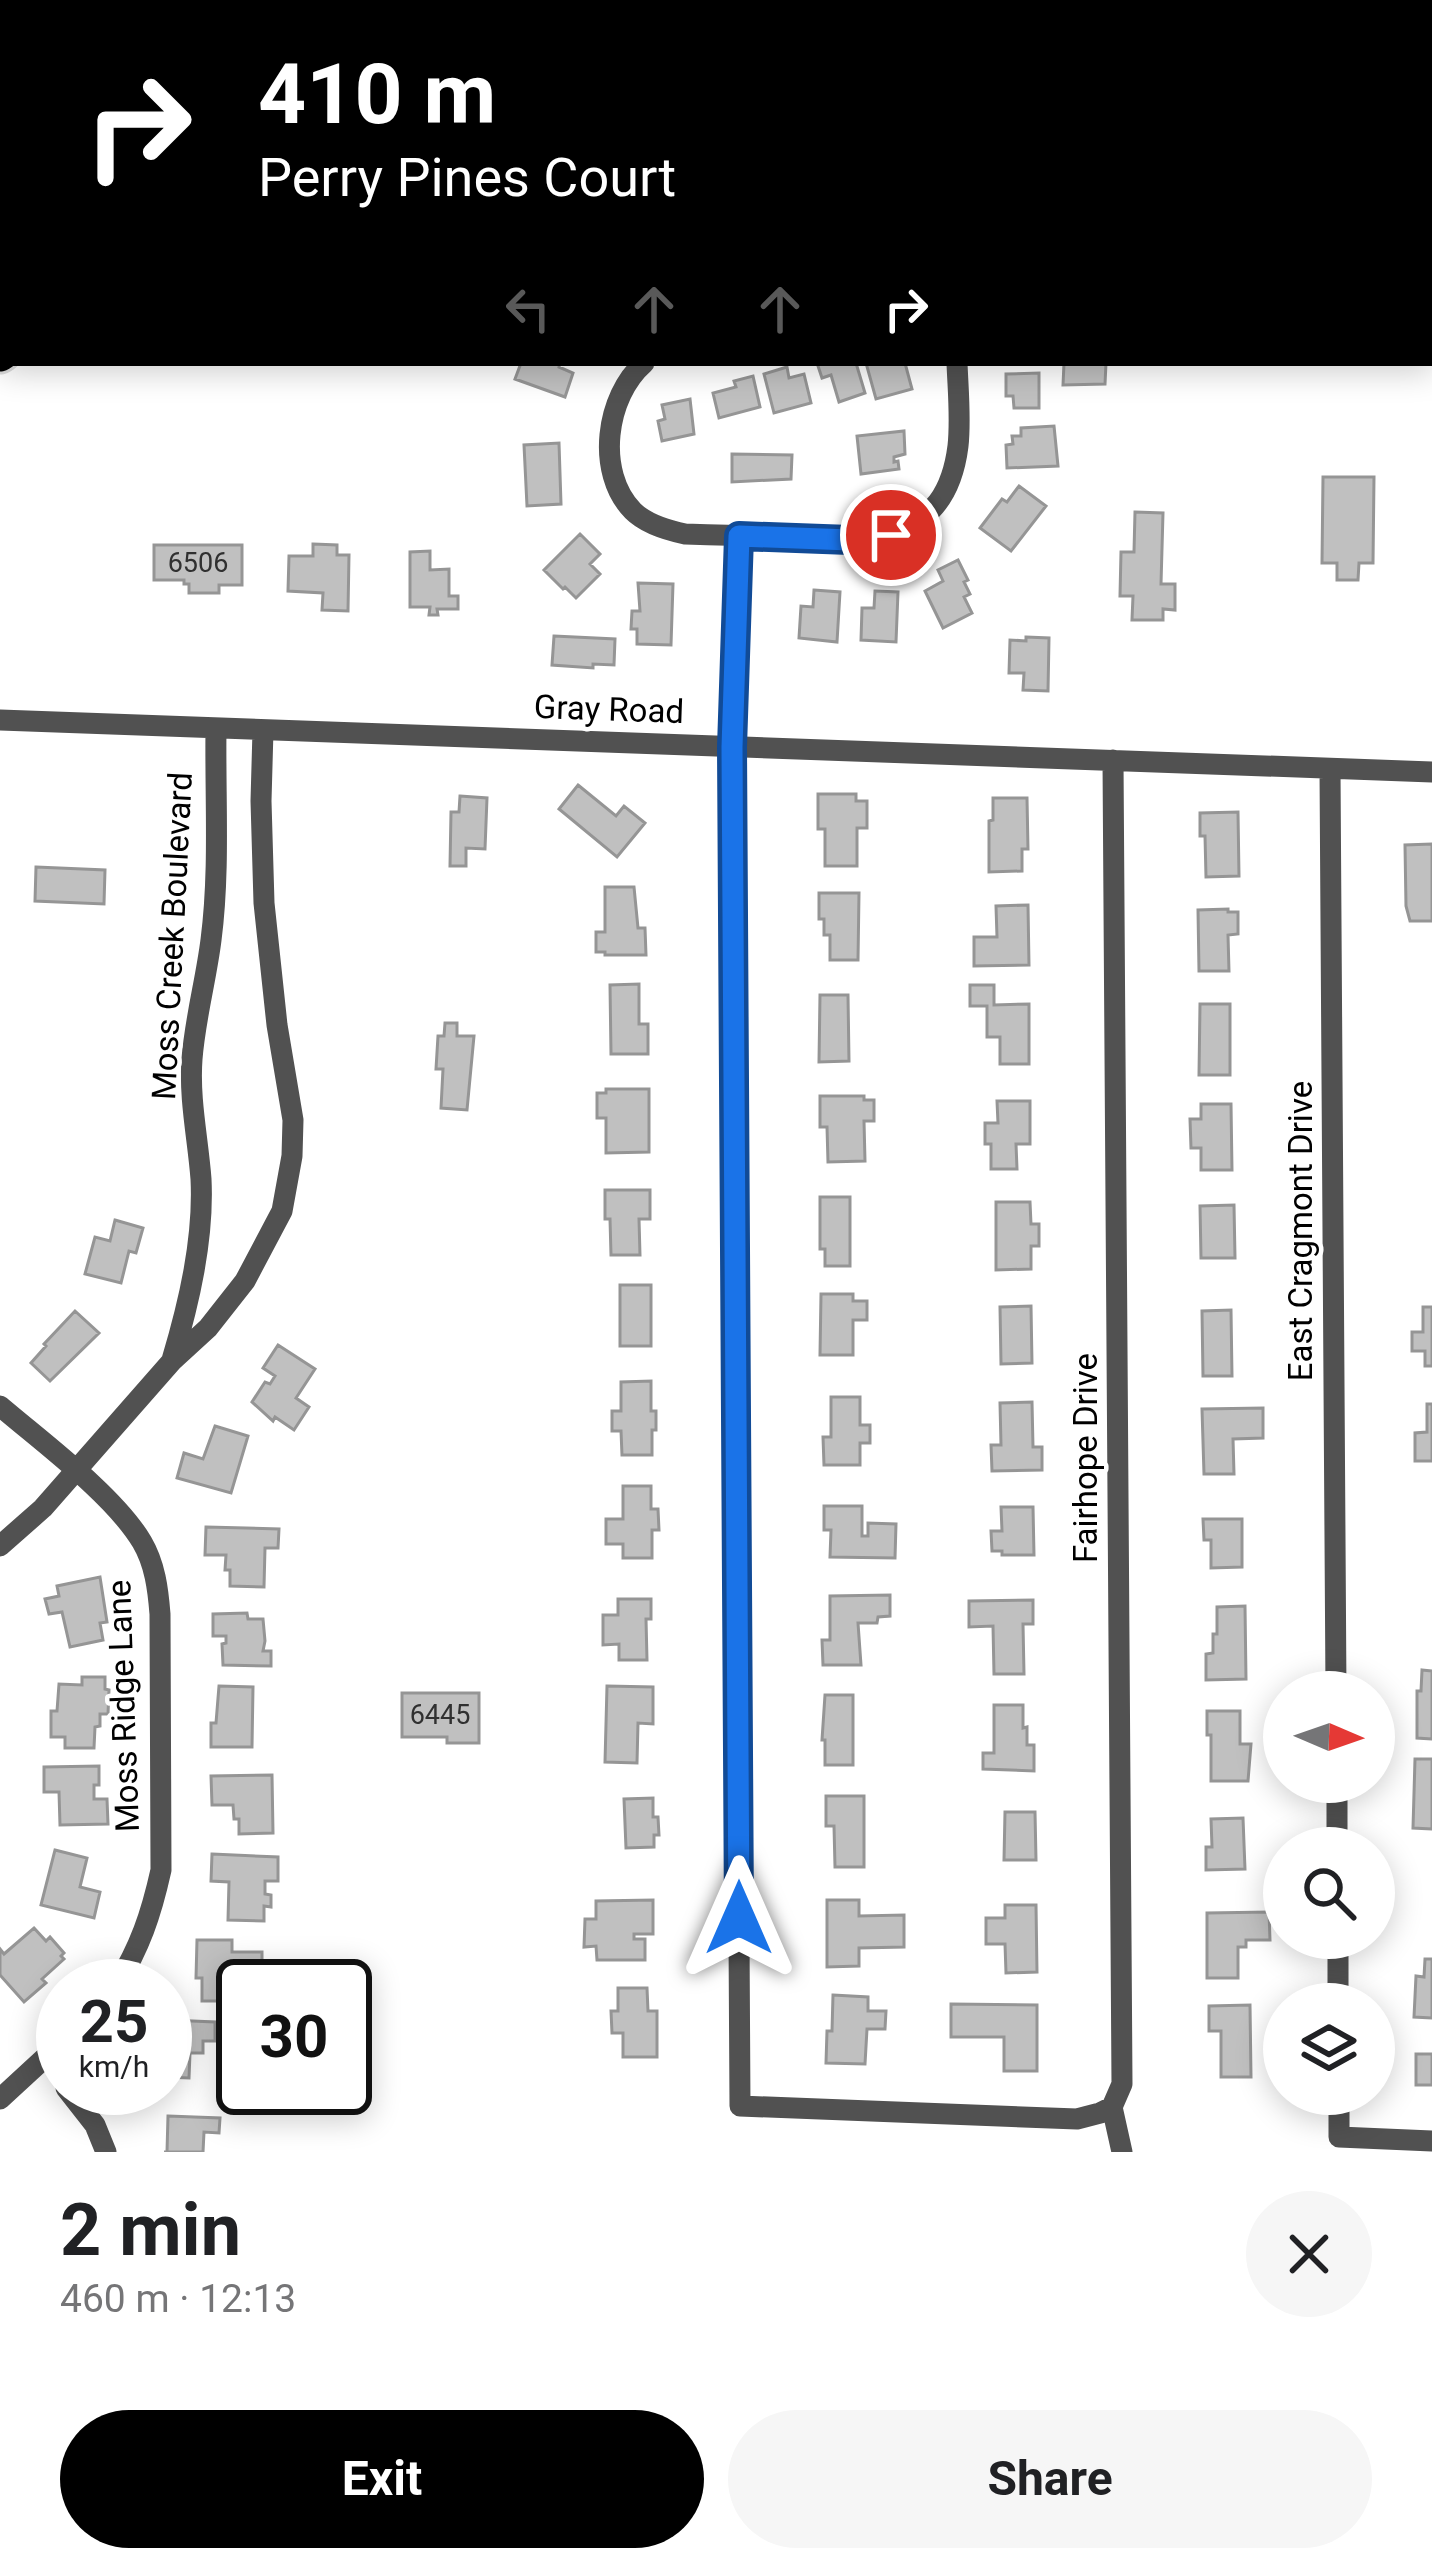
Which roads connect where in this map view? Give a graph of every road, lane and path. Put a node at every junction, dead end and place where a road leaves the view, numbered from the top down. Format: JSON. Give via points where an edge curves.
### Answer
{"nodes":[{"id":1,"x":640,"y":366,"type":"edge"},
{"id":2,"x":957,"y":366,"type":"edge"},
{"id":3,"x":739,"y":536,"type":"junction"},
{"id":4,"x":0,"y":720,"type":"edge"},
{"id":5,"x":216,"y":728,"type":"junction"},
{"id":6,"x":263,"y":730,"type":"junction"},
{"id":7,"x":732,"y":747,"type":"junction"},
{"id":8,"x":1114,"y":760,"type":"junction"},
{"id":9,"x":1330,"y":769,"type":"junction"},
{"id":10,"x":1432,"y":772,"type":"edge"},
{"id":11,"x":172,"y":1361,"type":"junction"},
{"id":12,"x":0,"y":1406,"type":"edge"},
{"id":13,"x":76,"y":1471,"type":"junction"},
{"id":14,"x":0,"y":1546,"type":"edge"},
{"id":15,"x":1336,"y":1671,"type":"edge"},
{"id":16,"x":132,"y":1959,"type":"edge"},
{"id":17,"x":36,"y":2066,"type":"edge"},
{"id":18,"x":0,"y":2099,"type":"edge"},
{"id":19,"x":1112,"y":2107,"type":"junction"},
{"id":20,"x":87,"y":2115,"type":"edge"},
{"id":21,"x":1339,"y":2115,"type":"edge"},
{"id":22,"x":1432,"y":2141,"type":"edge"},
{"id":23,"x":106,"y":2152,"type":"edge"},
{"id":24,"x":1123,"y":2152,"type":"edge"}],
"edges":[{"from":1,"to":3,"type":"street","via":[[621,388],[611,421],[622,496],[666,530]]},
{"from":2,"to":3,"type":"street","via":[[958,445],[947,485],[923,516],[874,539]]},
{"from":3,"to":7,"type":"street"},
{"from":4,"to":5,"type":"street","name":"Gray Road"},
{"from":5,"to":6,"type":"street","name":"Gray Road"},
{"from":5,"to":11,"type":"street","name":"Moss Creek Boulevard","via":[[213,918],[192,1060],[199,1229]]},
{"from":6,"to":7,"type":"street","name":"Gray Road"},
{"from":6,"to":11,"type":"street","name":"Moss Creek Boulevard","via":[[264,903],[292,1156],[282,1211],[245,1281]]},
{"from":7,"to":8,"type":"street","name":"Gray Road"},
{"from":7,"to":19,"type":"street","via":[[740,2106],[1077,2119]]},
{"from":8,"to":9,"type":"street","name":"Gray Road"},
{"from":8,"to":19,"type":"street","name":"Fairhope Drive","via":[[1122,2084]]},
{"from":9,"to":10,"type":"street","name":"Gray Road"},
{"from":9,"to":15,"type":"street","name":"East Cragmont Drive"},
{"from":11,"to":13,"type":"street","name":"Moss Creek Boulevard"},
{"from":12,"to":13,"type":"street","name":"Moss Ridge Lane"},
{"from":13,"to":14,"type":"street","name":"Moss Creek Boulevard"},
{"from":13,"to":16,"type":"street","name":"Moss Ridge Lane","via":[[142,1542],[157,1582],[161,1870]]},
{"from":17,"to":18,"type":"street"},
{"from":19,"to":24,"type":"street","name":"Fairhope Drive"},
{"from":20,"to":23,"type":"street"},
{"from":21,"to":22,"type":"street","via":[[1340,2137]]}]}
